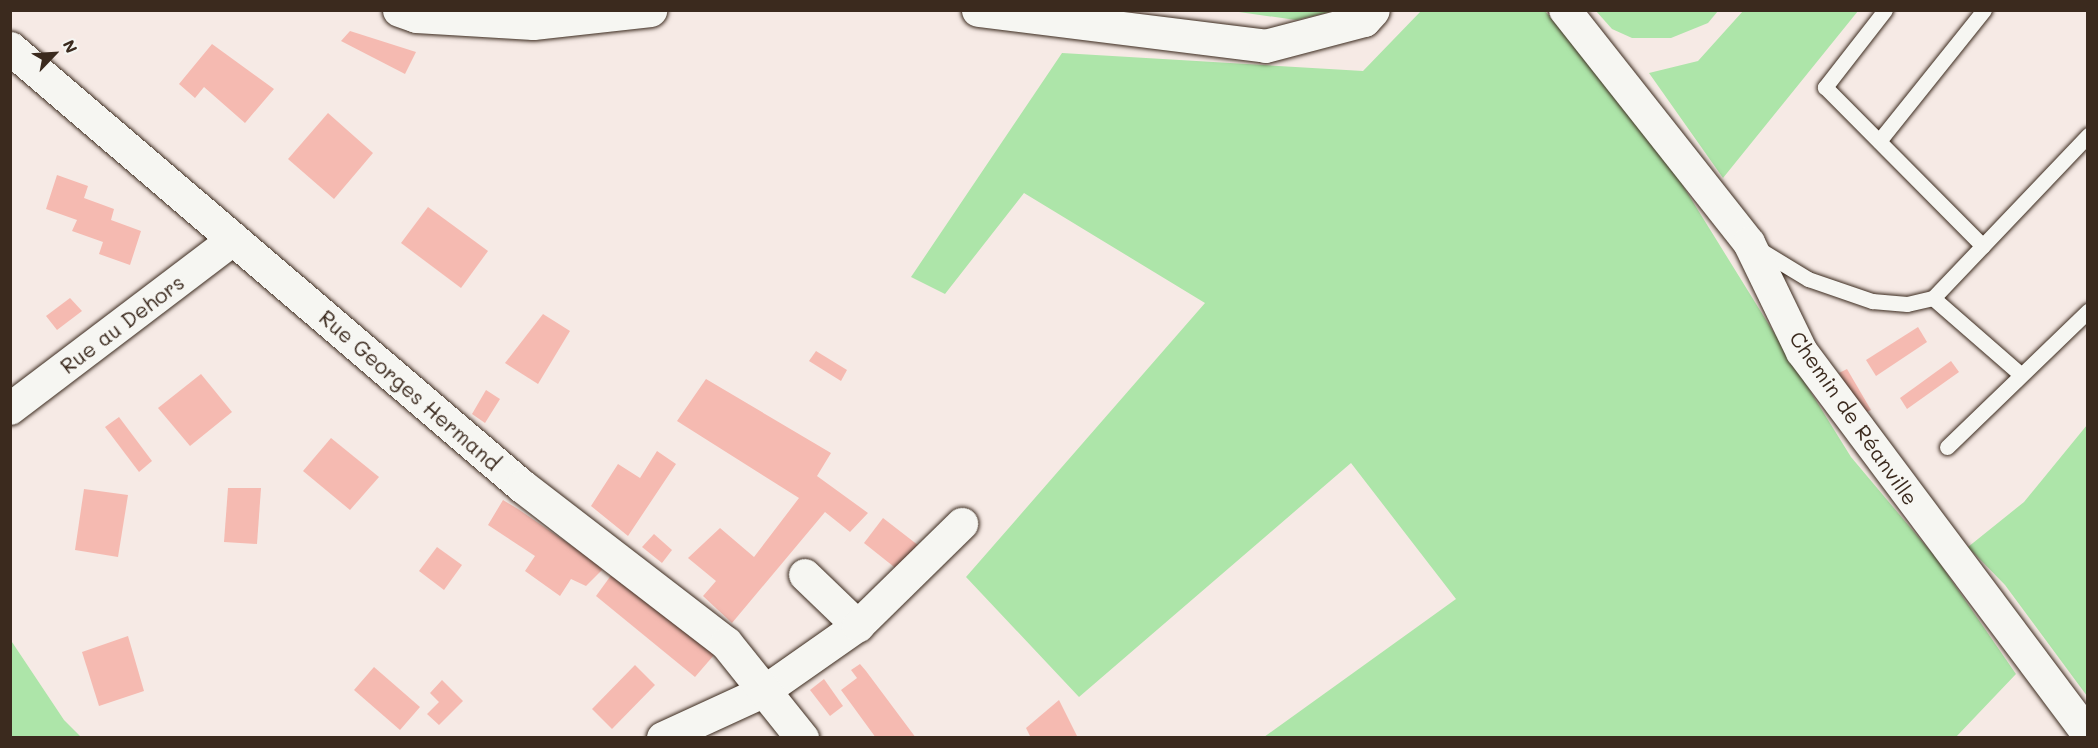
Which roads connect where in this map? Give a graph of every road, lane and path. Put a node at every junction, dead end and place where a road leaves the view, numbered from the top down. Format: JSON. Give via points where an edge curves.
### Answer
{"nodes":[{"id":1,"x":399,"y":10,"type":"edge"},
{"id":2,"x":650,"y":10,"type":"edge"},
{"id":3,"x":978,"y":10,"type":"edge"},
{"id":4,"x":1373,"y":10,"type":"edge"},
{"id":5,"x":1565,"y":10,"type":"edge"},
{"id":6,"x":1885,"y":10,"type":"edge"},
{"id":7,"x":1984,"y":10,"type":"edge"},
{"id":8,"x":10,"y":48,"type":"edge"},
{"id":9,"x":2088,"y":135,"type":"edge"},
{"id":10,"x":1879,"y":141,"type":"junction"},
{"id":11,"x":234,"y":239,"type":"junction"},
{"id":12,"x":1749,"y":243,"type":"junction"},
{"id":13,"x":1983,"y":246,"type":"junction"},
{"id":14,"x":1932,"y":298,"type":"junction"},
{"id":15,"x":2088,"y":312,"type":"edge"},
{"id":16,"x":2019,"y":373,"type":"junction"},
{"id":17,"x":10,"y":409,"type":"edge"},
{"id":18,"x":1947,"y":447,"type":"dead end"},
{"id":19,"x":962,"y":524,"type":"dead end"},
{"id":20,"x":805,"y":575,"type":"dead end"},
{"id":21,"x":858,"y":626,"type":"junction"},
{"id":22,"x":765,"y":691,"type":"junction"},
{"id":23,"x":2088,"y":735,"type":"edge"},
{"id":24,"x":663,"y":738,"type":"edge"},
{"id":25,"x":802,"y":738,"type":"edge"}],
"edges":[{"from":1,"to":2,"type":"street","via":[[416,16],[533,23]]},
{"from":3,"to":4,"type":"street","via":[[1265,46],[1364,20]]},
{"from":5,"to":12,"type":"street","name":"Chemin de Réanville"},
{"from":6,"to":10,"type":"lane","via":[[1825,87]]},
{"from":7,"to":10,"type":"lane"},
{"from":8,"to":11,"type":"street","name":"Rue Georges Hermand"},
{"from":9,"to":13,"type":"lane"},
{"from":10,"to":13,"type":"lane"},
{"from":11,"to":17,"type":"street","name":"Rue au Dehors"},
{"from":11,"to":22,"type":"street","name":"Rue Georges Hermand","via":[[522,486],[726,643]]},
{"from":12,"to":14,"type":"lane","via":[[1808,279],[1872,301],[1906,304]]},
{"from":12,"to":23,"type":"street","name":"Chemin de Réanville","via":[[1802,352]]},
{"from":13,"to":14,"type":"lane"},
{"from":14,"to":16,"type":"lane"},
{"from":15,"to":16,"type":"lane"},
{"from":16,"to":18,"type":"lane"},
{"from":19,"to":21,"type":"street"},
{"from":20,"to":21,"type":"street"},
{"from":21,"to":22,"type":"street"},
{"from":22,"to":24,"type":"street"},
{"from":22,"to":25,"type":"street","name":"Rue Georges Hermand"}]}
